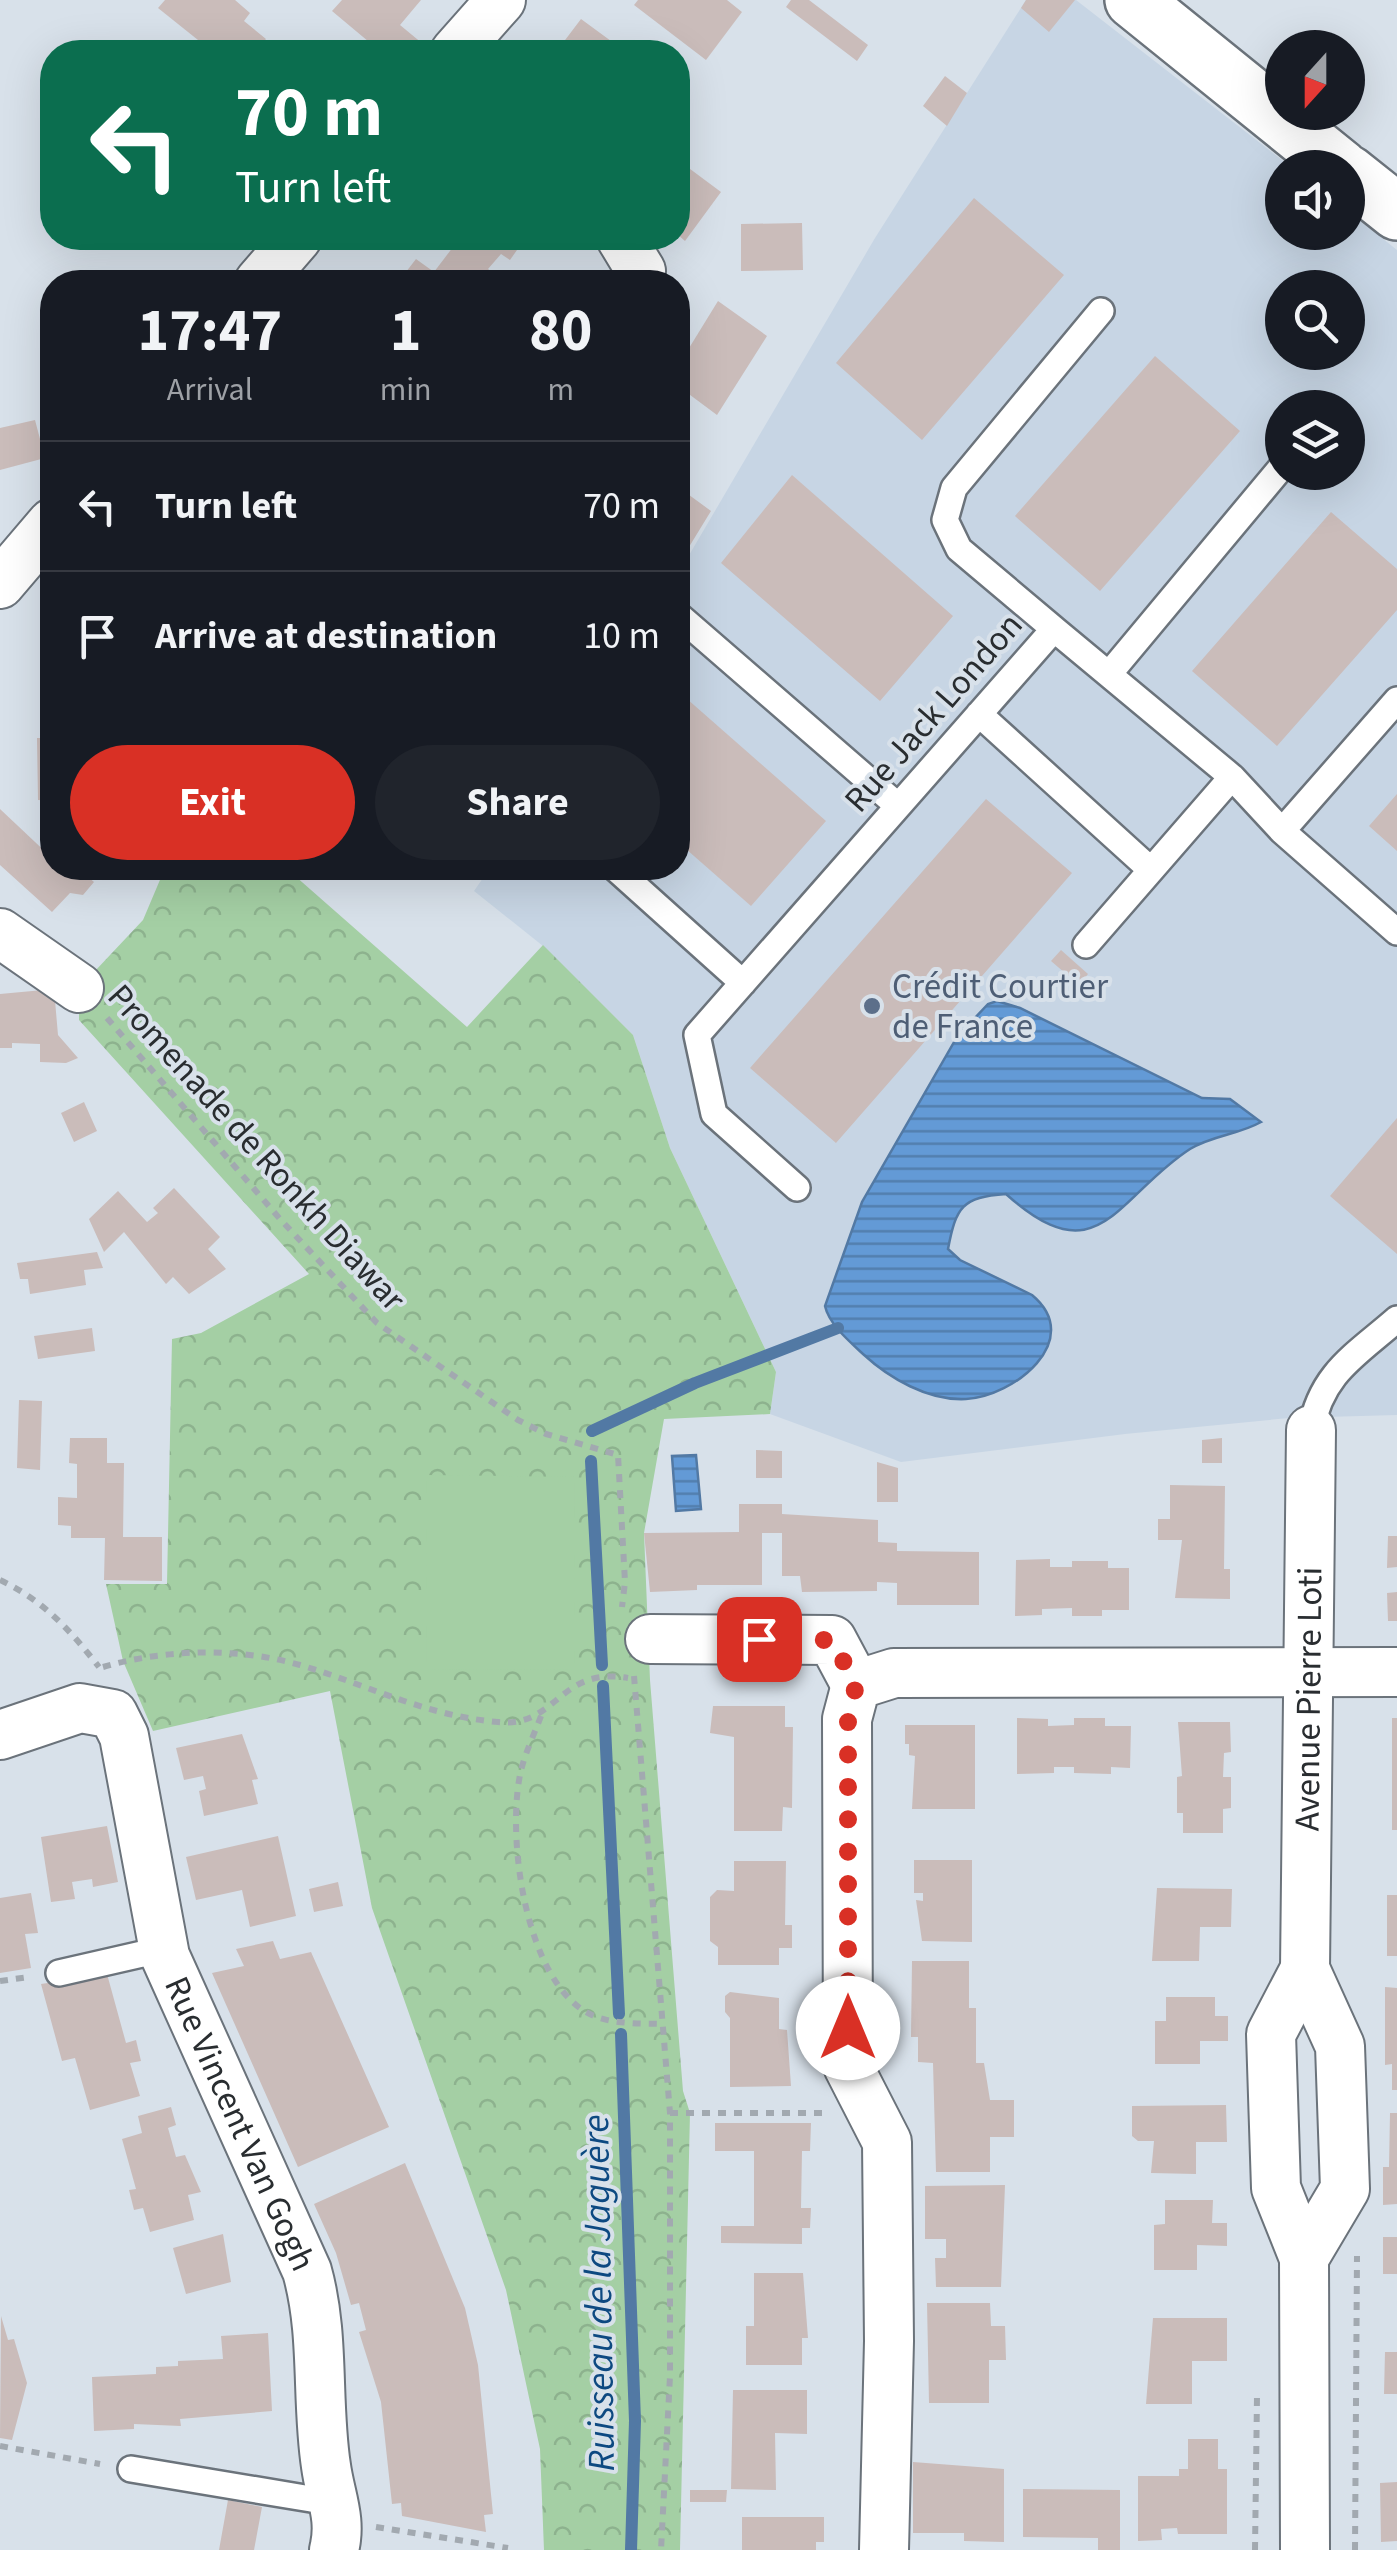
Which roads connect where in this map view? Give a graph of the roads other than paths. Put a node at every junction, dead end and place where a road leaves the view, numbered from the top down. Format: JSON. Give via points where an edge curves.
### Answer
{"nodes":[{"id":1,"x":501,"y":0,"type":"edge"},
{"id":2,"x":1133,"y":0,"type":"edge"},
{"id":3,"x":466,"y":40,"type":"edge"},
{"id":4,"x":1319,"y":150,"type":"edge"},
{"id":5,"x":1365,"y":186,"type":"edge"},
{"id":6,"x":1397,"y":212,"type":"edge"},
{"id":7,"x":287,"y":250,"type":"edge"},
{"id":8,"x":269,"y":270,"type":"edge"},
{"id":9,"x":1101,"y":311,"type":"dead end"},
{"id":10,"x":1265,"y":487,"type":"edge"},
{"id":11,"x":40,"y":537,"type":"edge"},
{"id":12,"x":0,"y":584,"type":"edge"},
{"id":13,"x":690,"y":625,"type":"edge"},
{"id":14,"x":1054,"y":628,"type":"junction"},
{"id":15,"x":1109,"y":674,"type":"junction"},
{"id":16,"x":1397,"y":700,"type":"edge"},
{"id":17,"x":978,"y":714,"type":"junction"},
{"id":18,"x":1232,"y":777,"type":"junction"},
{"id":19,"x":897,"y":806,"type":"junction"},
{"id":20,"x":1282,"y":831,"type":"junction"},
{"id":21,"x":1151,"y":870,"type":"junction"},
{"id":22,"x":628,"y":880,"type":"edge"},
{"id":23,"x":0,"y":932,"type":"edge"},
{"id":24,"x":1397,"y":932,"type":"edge"},
{"id":25,"x":1086,"y":945,"type":"dead end"},
{"id":26,"x":743,"y":982,"type":"junction"},
{"id":27,"x":79,"y":988,"type":"road end"},
{"id":28,"x":797,"y":1188,"type":"dead end"},
{"id":29,"x":1397,"y":1318,"type":"edge"},
{"id":30,"x":1312,"y":1430,"type":"joint"},
{"id":31,"x":636,"y":1650,"type":"road end"},
{"id":32,"x":1306,"y":1672,"type":"junction"},
{"id":33,"x":1397,"y":1672,"type":"edge"},
{"id":34,"x":856,"y":1685,"type":"junction"},
{"id":35,"x":0,"y":1735,"type":"edge"},
{"id":36,"x":164,"y":1948,"type":"junction"},
{"id":37,"x":1305,"y":1969,"type":"junction"},
{"id":38,"x":59,"y":1974,"type":"dead end"},
{"id":39,"x":1304,"y":2258,"type":"junction"},
{"id":40,"x":131,"y":2469,"type":"road end"},
{"id":41,"x":335,"y":2522,"type":"edge"},
{"id":42,"x":884,"y":2550,"type":"edge"},
{"id":43,"x":1305,"y":2550,"type":"edge"}],
"edges":[{"from":1,"to":3,"type":"street"},
{"from":2,"to":4,"type":"street"},
{"from":5,"to":6,"type":"street"},
{"from":7,"to":8,"type":"street"},
{"from":9,"to":14,"type":"lane","via":[[954,488],[945,520],[959,550]]},
{"from":10,"to":15,"type":"lane"},
{"from":11,"to":12,"type":"street"},
{"from":13,"to":19,"type":"lane"},
{"from":14,"to":15,"type":"lane","name":"Rue Jack London"},
{"from":14,"to":17,"type":"lane","name":"Rue Jack London"},
{"from":15,"to":18,"type":"lane","name":"Rue Jack London"},
{"from":16,"to":20,"type":"lane"},
{"from":17,"to":19,"type":"lane","name":"Rue Jack London"},
{"from":17,"to":21,"type":"lane"},
{"from":18,"to":20,"type":"lane","name":"Rue Jack London"},
{"from":18,"to":21,"type":"lane"},
{"from":19,"to":26,"type":"lane","name":"Rue Jack London"},
{"from":20,"to":24,"type":"lane","name":"Rue Jack London"},
{"from":21,"to":25,"type":"lane"},
{"from":22,"to":26,"type":"lane"},
{"from":23,"to":27,"type":"street"},
{"from":26,"to":28,"type":"lane","name":"Rue Jack London","via":[[696,1035],[714,1114]]},
{"from":29,"to":30,"type":"lane","via":[[1328,1378],[1316,1399]]},
{"from":30,"to":32,"type":"street","name":"Avenue Pierre Loti"},
{"from":31,"to":34,"type":"street","via":[[832,1640]]},
{"from":32,"to":33,"type":"street"},
{"from":32,"to":34,"type":"street","via":[[894,1673]]},
{"from":32,"to":37,"type":"street","name":"Avenue Pierre Loti"},
{"from":34,"to":42,"type":"street","via":[[848,1720],[848,2066],[887,2142]]},
{"from":35,"to":36,"type":"street","name":"Rue Vincent Van Gogh","via":[[80,1708],[94,1684],[124,1736]]},
{"from":36,"to":38,"type":"lane"},
{"from":36,"to":41,"type":"street","name":"Rue Vincent Van Gogh","via":[[316,2300]]},
{"from":37,"to":39,"type":"street","name":"Avenue Pierre Loti","via":[[1270,2034],[1276,2188]]},
{"from":37,"to":39,"type":"street","name":"Avenue Pierre Loti","via":[[1340,2046],[1346,2189]]},
{"from":39,"to":43,"type":"street","name":"Avenue Pierre Loti"},
{"from":40,"to":41,"type":"lane","via":[[311,2500]]}]}
